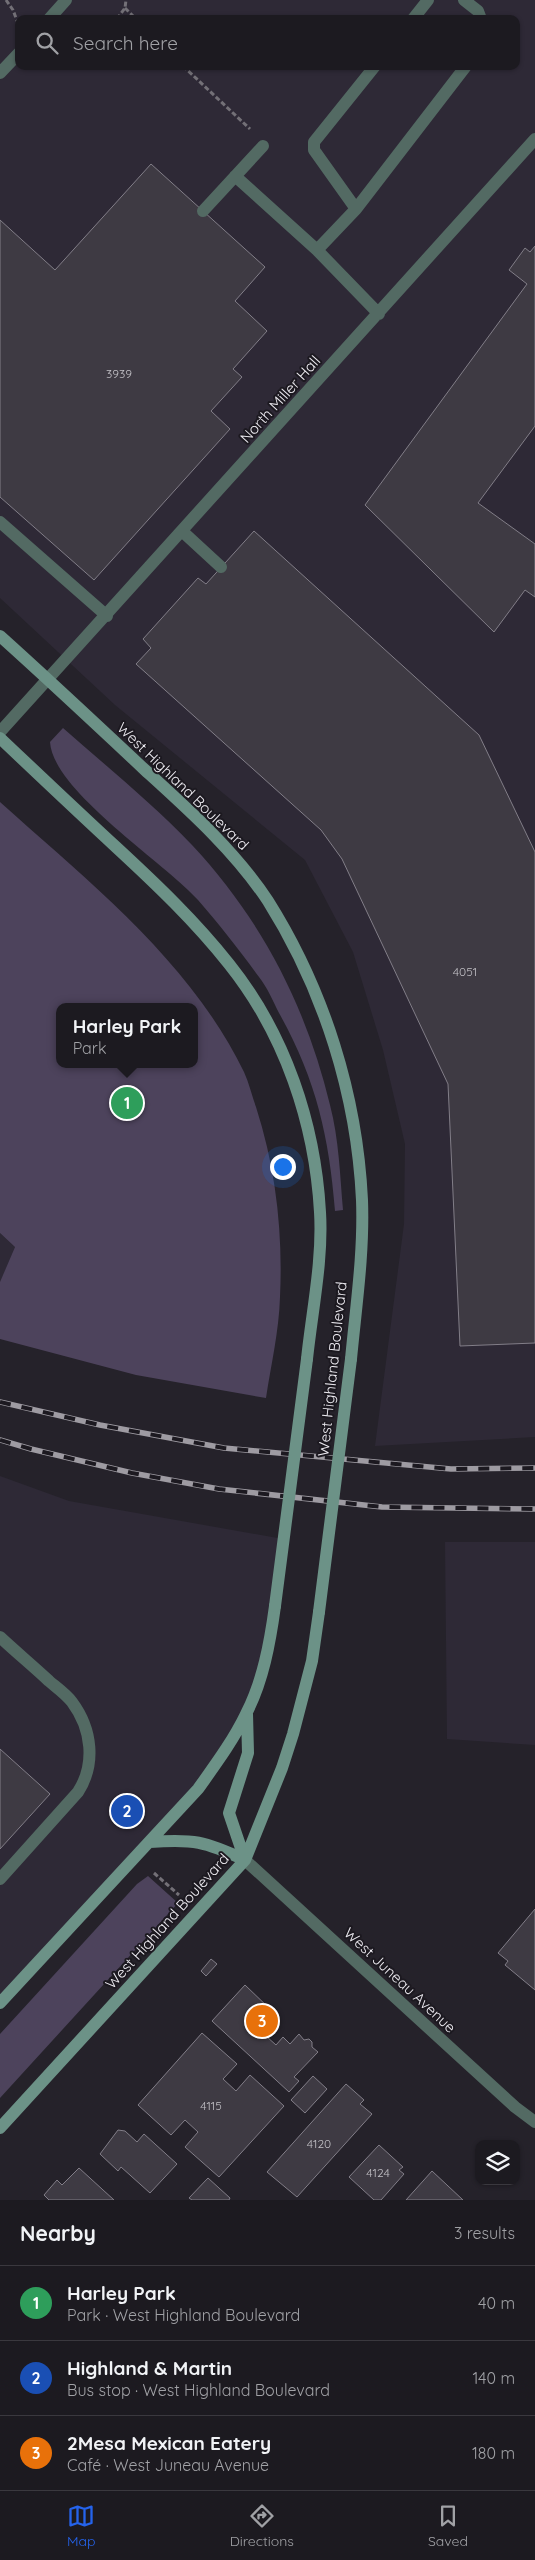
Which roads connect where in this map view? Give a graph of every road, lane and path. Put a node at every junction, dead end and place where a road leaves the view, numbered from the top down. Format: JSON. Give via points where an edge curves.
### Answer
{"nodes":[{"id":1,"x":126,"y":0,"type":"edge"},
{"id":2,"x":428,"y":0,"type":"edge"},
{"id":3,"x":464,"y":0,"type":"edge"},
{"id":4,"x":7,"y":1,"type":"edge"},
{"id":5,"x":61,"y":2,"type":"edge"},
{"id":6,"x":125,"y":8,"type":"junction"},
{"id":7,"x":52,"y":15,"type":"edge"},
{"id":8,"x":120,"y":15,"type":"edge"},
{"id":9,"x":132,"y":15,"type":"edge"},
{"id":10,"x":416,"y":15,"type":"edge"},
{"id":11,"x":479,"y":15,"type":"edge"},
{"id":12,"x":15,"y":18,"type":"edge"},
{"id":13,"x":15,"y":57,"type":"edge"},
{"id":14,"x":187,"y":70,"type":"edge"},
{"id":15,"x":372,"y":70,"type":"edge"},
{"id":16,"x":463,"y":70,"type":"edge"},
{"id":17,"x":0,"y":73,"type":"edge"},
{"id":18,"x":252,"y":131,"type":"dead end"},
{"id":19,"x":535,"y":139,"type":"edge"},
{"id":20,"x":263,"y":146,"type":"dead end"},
{"id":21,"x":236,"y":176,"type":"junction"},
{"id":22,"x":356,"y":209,"type":"junction"},
{"id":23,"x":203,"y":211,"type":"dead end"},
{"id":24,"x":317,"y":250,"type":"junction"},
{"id":25,"x":379,"y":314,"type":"junction"},
{"id":26,"x":0,"y":522,"type":"edge"},
{"id":27,"x":183,"y":532,"type":"junction"},
{"id":28,"x":221,"y":567,"type":"dead end"},
{"id":29,"x":107,"y":616,"type":"junction"},
{"id":30,"x":0,"y":636,"type":"edge"},
{"id":31,"x":49,"y":680,"type":"junction"},
{"id":32,"x":0,"y":732,"type":"edge"},
{"id":33,"x":0,"y":738,"type":"edge"},
{"id":34,"x":0,"y":1637,"type":"edge"},
{"id":35,"x":247,"y":1714,"type":"junction"},
{"id":36,"x":150,"y":1842,"type":"junction"},
{"id":37,"x":245,"y":1860,"type":"junction"},
{"id":38,"x":154,"y":1873,"type":"dead end"},
{"id":39,"x":0,"y":1878,"type":"edge"},
{"id":40,"x":179,"y":1894,"type":"dead end"},
{"id":41,"x":0,"y":2003,"type":"edge"},
{"id":42,"x":535,"y":2122,"type":"edge"},
{"id":43,"x":0,"y":2128,"type":"edge"}],
"edges":[{"from":1,"to":6,"type":"path"},
{"from":2,"to":10,"type":"street"},
{"from":3,"to":11,"type":"street"},
{"from":4,"to":12,"type":"path"},
{"from":5,"to":7,"type":"street"},
{"from":6,"to":8,"type":"path"},
{"from":6,"to":9,"type":"path"},
{"from":13,"to":17,"type":"street"},
{"from":14,"to":18,"type":"path"},
{"from":15,"to":22,"type":"street","via":[[314,142],[314,150]]},
{"from":16,"to":22,"type":"street"},
{"from":19,"to":25,"type":"street","name":"North Miller Hall"},
{"from":20,"to":21,"type":"street"},
{"from":21,"to":23,"type":"street"},
{"from":21,"to":24,"type":"street"},
{"from":22,"to":24,"type":"street"},
{"from":24,"to":25,"type":"street"},
{"from":25,"to":27,"type":"street","name":"North Miller Hall"},
{"from":26,"to":29,"type":"street"},
{"from":27,"to":28,"type":"street"},
{"from":27,"to":29,"type":"street","name":"North Miller Hall"},
{"from":29,"to":31,"type":"street","name":"North Miller Hall"},
{"from":30,"to":31,"type":"street","name":"West Highland Boulevard"},
{"from":31,"to":32,"type":"street","name":"North Miller Hall"},
{"from":31,"to":37,"type":"street","name":"West Highland Boulevard","bridge":true,"via":[[213,834],[267,900],[310,978],[341,1068],[358,1156],[362,1241],[351,1358],[312,1661],[282,1768]]},
{"from":33,"to":35,"type":"street","name":"West Highland Boulevard","bridge":true,"via":[[206,935],[236,973],[274,1034],[301,1104],[317,1173],[319,1257],[275,1606],[263,1669]]},
{"from":34,"to":39,"type":"street","via":[[72,1701],[82,1719],[90,1757],[87,1777],[78,1792]]},
{"from":35,"to":36,"type":"street","name":"West Highland Boulevard","via":[[198,1789]]},
{"from":35,"to":37,"type":"street","via":[[248,1754],[229,1813]]},
{"from":36,"to":37,"type":"street","via":[[186,1840],[210,1844]]},
{"from":36,"to":41,"type":"street","name":"West Highland Boulevard"},
{"from":37,"to":42,"type":"street","name":"West Juneau Avenue","via":[[514,2107]]},
{"from":37,"to":43,"type":"street","name":"West Highland Boulevard"},
{"from":38,"to":40,"type":"path"}]}
